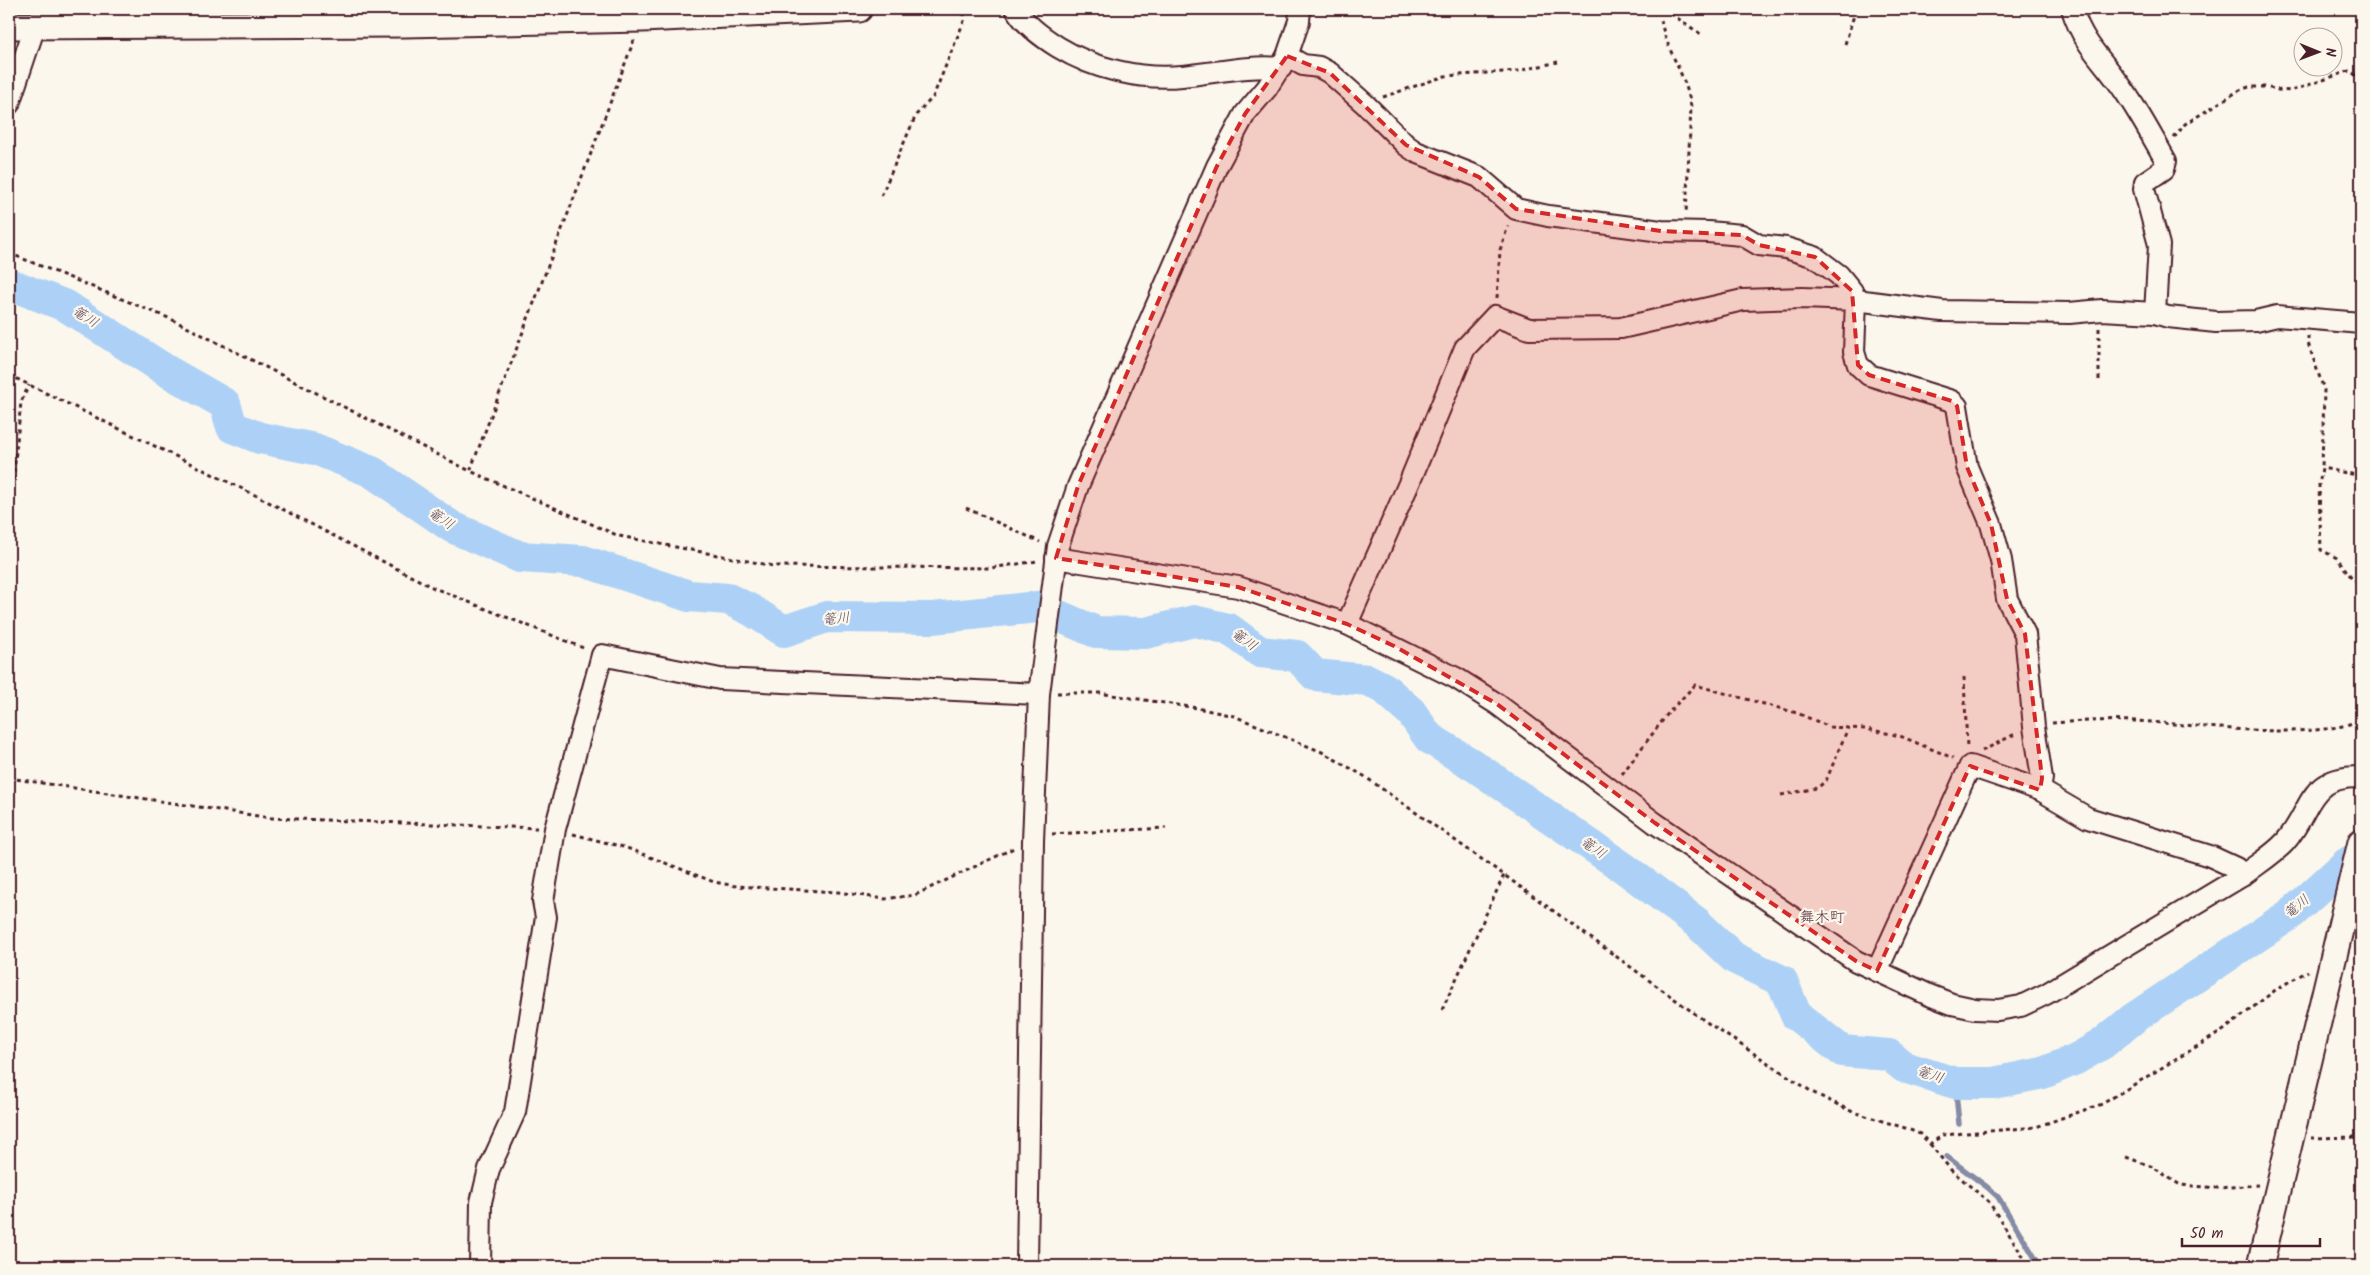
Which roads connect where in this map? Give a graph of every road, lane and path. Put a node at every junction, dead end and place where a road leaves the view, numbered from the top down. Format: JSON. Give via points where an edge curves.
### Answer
{"nodes":[{"id":1,"x":859,"y":9,"type":"edge"},
{"id":2,"x":964,"y":9,"type":"edge"},
{"id":3,"x":1016,"y":9,"type":"edge"},
{"id":4,"x":1300,"y":9,"type":"edge"},
{"id":5,"x":1664,"y":9,"type":"edge"},
{"id":6,"x":1856,"y":9,"type":"edge"},
{"id":7,"x":2072,"y":9,"type":"edge"},
{"id":8,"x":642,"y":18,"type":"junction"},
{"id":9,"x":1661,"y":20,"type":"dead end"},
{"id":10,"x":9,"y":26,"type":"edge"},
{"id":11,"x":34,"y":26,"type":"junction"},
{"id":12,"x":1702,"y":35,"type":"dead end"},
{"id":13,"x":1845,"y":44,"type":"dead end"},
{"id":14,"x":1284,"y":62,"type":"junction"},
{"id":15,"x":1558,"y":62,"type":"dead end"},
{"id":16,"x":2361,"y":96,"type":"edge"},
{"id":17,"x":9,"y":104,"type":"edge"},
{"id":18,"x":1365,"y":104,"type":"junction"},
{"id":19,"x":2162,"y":155,"type":"junction"},
{"id":20,"x":881,"y":196,"type":"dead end"},
{"id":21,"x":1516,"y":209,"type":"junction"},
{"id":22,"x":1687,"y":231,"type":"junction"},
{"id":23,"x":9,"y":253,"type":"edge"},
{"id":24,"x":1856,"y":300,"type":"junction"},
{"id":25,"x":2099,"y":310,"type":"junction"},
{"id":26,"x":2156,"y":313,"type":"junction"},
{"id":27,"x":1495,"y":316,"type":"junction"},
{"id":28,"x":2308,"y":317,"type":"junction"},
{"id":29,"x":2361,"y":323,"type":"edge"},
{"id":30,"x":9,"y":375,"type":"edge"},
{"id":31,"x":2099,"y":380,"type":"dead end"},
{"id":32,"x":29,"y":385,"type":"junction"},
{"id":33,"x":2322,"y":468,"type":"junction"},
{"id":34,"x":470,"y":471,"type":"junction"},
{"id":35,"x":2361,"y":476,"type":"edge"},
{"id":36,"x":966,"y":508,"type":"dead end"},
{"id":37,"x":9,"y":520,"type":"edge"},
{"id":38,"x":1057,"y":552,"type":"junction"},
{"id":39,"x":2361,"y":584,"type":"edge"},
{"id":40,"x":1347,"y":624,"type":"junction"},
{"id":41,"x":602,"y":655,"type":"junction"},
{"id":42,"x":1964,"y":676,"type":"dead end"},
{"id":43,"x":1040,"y":690,"type":"junction"},
{"id":44,"x":2361,"y":720,"type":"edge"},
{"id":45,"x":2034,"y":726,"type":"junction"},
{"id":46,"x":1848,"y":728,"type":"junction"},
{"id":47,"x":1968,"y":764,"type":"junction"},
{"id":48,"x":2361,"y":777,"type":"edge"},
{"id":49,"x":9,"y":778,"type":"edge"},
{"id":50,"x":1609,"y":789,"type":"junction"},
{"id":51,"x":2040,"y":790,"type":"junction"},
{"id":52,"x":1781,"y":796,"type":"dead end"},
{"id":53,"x":1166,"y":828,"type":"dead end"},
{"id":54,"x":555,"y":829,"type":"junction"},
{"id":55,"x":1033,"y":838,"type":"junction"},
{"id":56,"x":2361,"y":842,"type":"edge"},
{"id":57,"x":1504,"y":875,"type":"junction"},
{"id":58,"x":2242,"y":876,"type":"junction"},
{"id":59,"x":2332,"y":963,"type":"junction"},
{"id":60,"x":1877,"y":971,"type":"junction"},
{"id":61,"x":1442,"y":1010,"type":"dead end"},
{"id":62,"x":2292,"y":1130,"type":"junction"},
{"id":63,"x":2361,"y":1137,"type":"edge"},
{"id":64,"x":1930,"y":1144,"type":"junction"},
{"id":65,"x":2126,"y":1157,"type":"dead end"},
{"id":66,"x":2278,"y":1189,"type":"junction"},
{"id":67,"x":480,"y":1266,"type":"edge"},
{"id":68,"x":1027,"y":1266,"type":"edge"},
{"id":69,"x":2029,"y":1266,"type":"edge"},
{"id":70,"x":2260,"y":1266,"type":"edge"}],
"edges":[{"from":1,"to":8,"type":"street"},
{"from":2,"to":20,"type":"path","via":[[964,21],[933,97],[916,115]]},
{"from":3,"to":14,"type":"street","via":[[1046,40],[1074,57],[1145,76],[1180,76]]},
{"from":4,"to":14,"type":"street","via":[[1300,21]]},
{"from":5,"to":12,"type":"path"},
{"from":6,"to":13,"type":"path"},
{"from":7,"to":19,"type":"street","via":[[2081,34],[2125,91]]},
{"from":8,"to":11,"type":"street","via":[[405,24]]},
{"from":8,"to":34,"type":"path"},
{"from":9,"to":22,"type":"path","via":[[1663,34],[1689,93],[1691,107]]},
{"from":10,"to":11,"type":"street"},
{"from":11,"to":17,"type":"street"},
{"from":14,"to":18,"type":"street","via":[[1319,67]]},
{"from":14,"to":38,"type":"street","via":[[1268,88],[1245,114],[1217,166],[1078,486]]},
{"from":15,"to":18,"type":"path","via":[[1518,71],[1445,76]]},
{"from":16,"to":19,"type":"path","via":[[2360,80],[2349,71],[2291,91],[2249,87],[2185,124]]},
{"from":18,"to":21,"type":"street","via":[[1411,149],[1479,177]]},
{"from":19,"to":26,"type":"street","via":[[2166,162],[2164,169],[2145,182],[2144,189],[2159,245]]},
{"from":21,"to":22,"type":"street","via":[[1661,231]]},
{"from":21,"to":27,"type":"path","via":[[1500,250]]},
{"from":22,"to":24,"type":"street","via":[[1742,235],[1759,245],[1786,248],[1816,257],[1839,275]]},
{"from":23,"to":34,"type":"path","via":[[171,319]]},
{"from":24,"to":25,"type":"street","via":[[1942,311],[2069,313]]},
{"from":24,"to":27,"type":"street","via":[[1743,300],[1621,328],[1529,329]]},
{"from":24,"to":45,"type":"street","via":[[1854,352],[1858,365],[1869,375],[1952,400],[1957,406],[1967,467],[1991,524],[2007,599],[2025,634]]},
{"from":25,"to":26,"type":"street"},
{"from":25,"to":31,"type":"path"},
{"from":26,"to":28,"type":"street","via":[[2216,322],[2256,321],[2277,316]]},
{"from":27,"to":40,"type":"street","via":[[1465,348]]},
{"from":28,"to":29,"type":"street"},
{"from":28,"to":33,"type":"path","via":[[2308,343],[2324,390]]},
{"from":30,"to":32,"type":"path"},
{"from":32,"to":37,"type":"path","via":[[21,402]]},
{"from":32,"to":41,"type":"path","via":[[257,496],[434,588]]},
{"from":33,"to":35,"type":"path"},
{"from":33,"to":39,"type":"path","via":[[2319,484],[2321,550],[2337,558],[2352,578]]},
{"from":34,"to":38,"type":"path","via":[[619,536],[774,566],[990,568]]},
{"from":36,"to":38,"type":"path"},
{"from":38,"to":40,"type":"street","via":[[1238,587]]},
{"from":38,"to":43,"type":"street"},
{"from":40,"to":50,"type":"street","via":[[1456,678],[1497,704]]},
{"from":41,"to":43,"type":"street","via":[[720,679]]},
{"from":41,"to":54,"type":"street"},
{"from":42,"to":47,"type":"path"},
{"from":43,"to":55,"type":"street"},
{"from":43,"to":57,"type":"path","via":[[1146,699],[1234,716],[1268,729],[1322,752],[1364,776]]},
{"from":44,"to":45,"type":"path","via":[[2340,727],[2287,731],[2134,721]]},
{"from":45,"to":47,"type":"path","via":[[1998,742]]},
{"from":45,"to":51,"type":"street","via":[[2042,778]]},
{"from":46,"to":47,"type":"path","via":[[1900,736]]},
{"from":46,"to":50,"type":"path","via":[[1830,727],[1797,713],[1695,685]]},
{"from":46,"to":52,"type":"path","via":[[1826,781],[1817,788]]},
{"from":47,"to":51,"type":"street"},
{"from":47,"to":60,"type":"street"},
{"from":48,"to":58,"type":"street","via":[[2345,776],[2322,786],[2284,842]]},
{"from":49,"to":54,"type":"path","via":[[272,818]]},
{"from":50,"to":60,"type":"street","via":[[1848,956]]},
{"from":51,"to":58,"type":"street","via":[[2088,818],[2210,856],[2236,868]]},
{"from":53,"to":55,"type":"path"},
{"from":54,"to":55,"type":"path","via":[[627,848],[714,882],[885,899],[915,896]]},
{"from":54,"to":67,"type":"street","via":[[543,901],[546,917],[515,1112],[489,1169],[481,1202]]},
{"from":55,"to":68,"type":"street"},
{"from":56,"to":59,"type":"street"},
{"from":57,"to":61,"type":"path"},
{"from":57,"to":64,"type":"path","via":[[1705,1021],[1812,1092],[1853,1112],[1920,1134]]},
{"from":58,"to":60,"type":"street","via":[[2021,1006],[1998,1010],[1952,1004]]},
{"from":59,"to":62,"type":"street"},
{"from":59,"to":64,"type":"path","via":[[2324,962],[2278,988],[2224,1030],[2102,1104],[2036,1127],[1943,1136]]},
{"from":62,"to":63,"type":"path","via":[[2315,1139]]},
{"from":62,"to":66,"type":"street"},
{"from":64,"to":69,"type":"path","via":[[1951,1170],[1989,1202]]},
{"from":65,"to":66,"type":"path","via":[[2153,1167],[2180,1185],[2218,1188],[2254,1184]]},
{"from":66,"to":70,"type":"street"}]}
